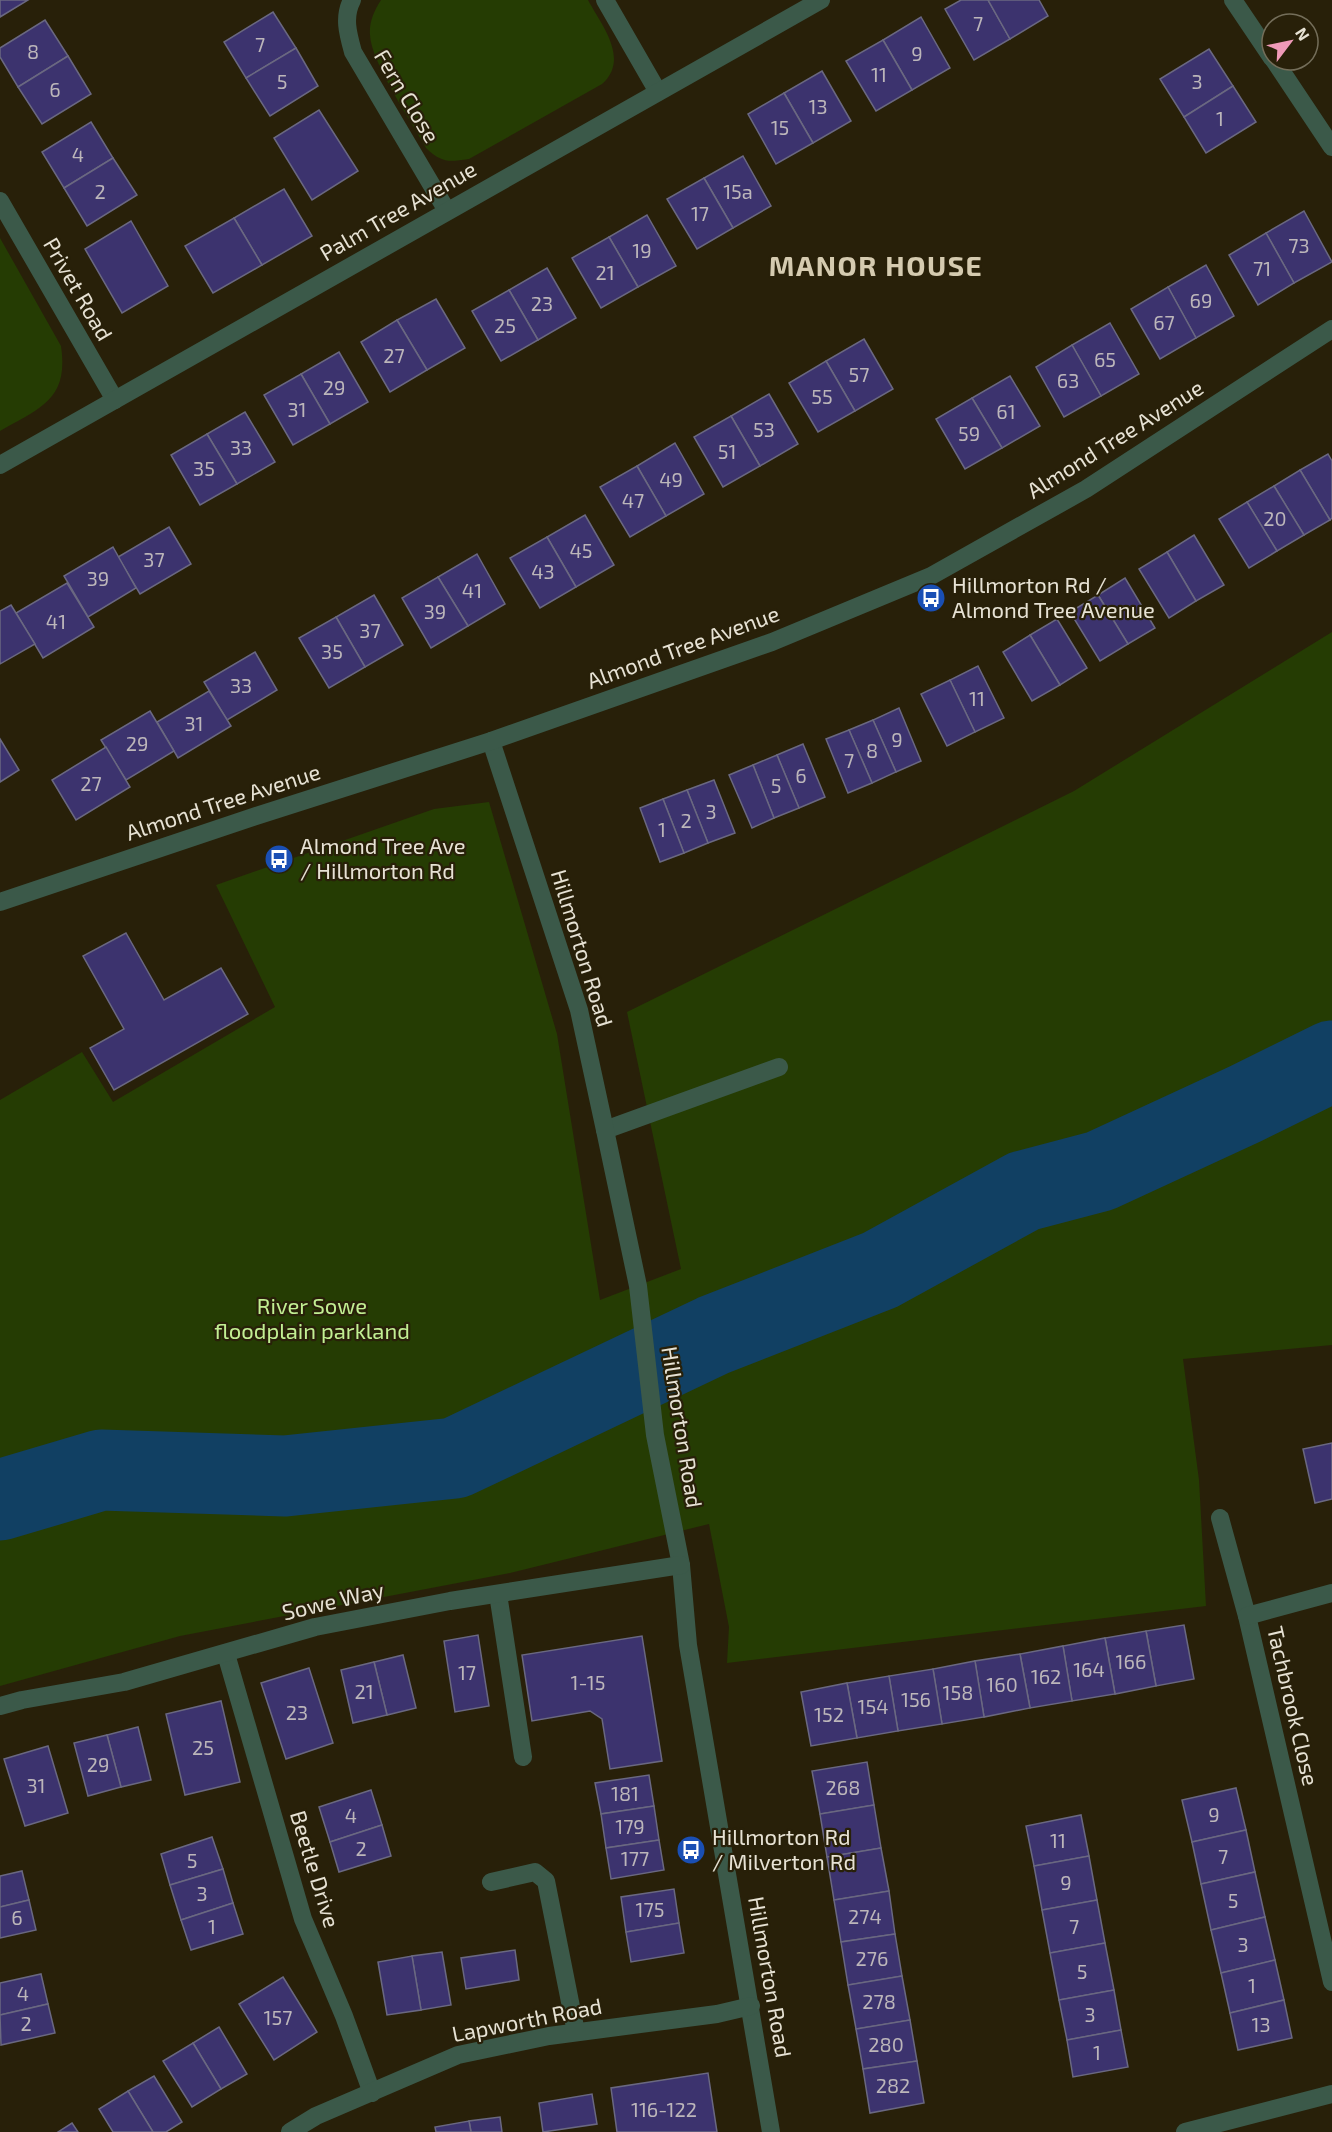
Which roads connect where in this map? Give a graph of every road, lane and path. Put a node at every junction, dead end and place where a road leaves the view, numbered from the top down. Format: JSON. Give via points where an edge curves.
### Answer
{"nodes":[{"id":1,"x":352,"y":0,"type":"edge"},
{"id":2,"x":605,"y":0,"type":"edge"},
{"id":3,"x":821,"y":0,"type":"edge"},
{"id":4,"x":1233,"y":0,"type":"edge"},
{"id":5,"x":1260,"y":40,"type":"edge"},
{"id":6,"x":1282,"y":72,"type":"edge"},
{"id":7,"x":658,"y":92,"type":"junction"},
{"id":8,"x":1332,"y":147,"type":"edge"},
{"id":9,"x":0,"y":201,"type":"edge"},
{"id":10,"x":447,"y":211,"type":"junction"},
{"id":11,"x":1332,"y":329,"type":"edge"},
{"id":12,"x":115,"y":400,"type":"junction"},
{"id":13,"x":0,"y":465,"type":"edge"},
{"id":14,"x":491,"y":741,"type":"junction"},
{"id":15,"x":0,"y":902,"type":"edge"},
{"id":16,"x":779,"y":1067,"type":"dead end"},
{"id":17,"x":605,"y":1130,"type":"junction"},
{"id":18,"x":1220,"y":1518,"type":"dead end"},
{"id":19,"x":681,"y":1565,"type":"junction"},
{"id":20,"x":1332,"y":1593,"type":"edge"},
{"id":21,"x":498,"y":1594,"type":"junction"},
{"id":22,"x":1247,"y":1616,"type":"junction"},
{"id":23,"x":226,"y":1654,"type":"junction"},
{"id":24,"x":0,"y":1706,"type":"edge"},
{"id":25,"x":523,"y":1756,"type":"dead end"},
{"id":26,"x":490,"y":1882,"type":"dead end"},
{"id":27,"x":1332,"y":1982,"type":"edge"},
{"id":28,"x":751,"y":2006,"type":"junction"},
{"id":29,"x":576,"y":2032,"type":"junction"},
{"id":30,"x":372,"y":2093,"type":"junction"},
{"id":31,"x":1332,"y":2094,"type":"edge"},
{"id":32,"x":290,"y":2132,"type":"edge"},
{"id":33,"x":771,"y":2132,"type":"edge"},
{"id":34,"x":1185,"y":2132,"type":"edge"}],
"edges":[{"from":1,"to":10,"type":"street","name":"Fern Close","via":[[346,29],[352,52]]},
{"from":2,"to":7,"type":"street"},
{"from":3,"to":7,"type":"street","name":"Palm Tree Avenue"},
{"from":4,"to":5,"type":"street"},
{"from":6,"to":8,"type":"street"},
{"from":7,"to":10,"type":"street","name":"Palm Tree Avenue"},
{"from":9,"to":12,"type":"street","name":"Privet Road"},
{"from":10,"to":12,"type":"street","name":"Palm Tree Avenue"},
{"from":11,"to":14,"type":"street","name":"Almond Tree Avenue","via":[[1086,489],[931,576],[772,642]]},
{"from":12,"to":13,"type":"street","name":"Palm Tree Avenue"},
{"from":14,"to":15,"type":"street","name":"Almond Tree Avenue"},
{"from":14,"to":17,"type":"street","name":"Hillmorton Road","via":[[579,1010]]},
{"from":16,"to":17,"type":"street"},
{"from":17,"to":19,"type":"street","name":"Hillmorton Road","via":[[638,1286],[655,1436]]},
{"from":18,"to":22,"type":"street","name":"Tachbrook Close"},
{"from":19,"to":21,"type":"street","name":"Sowe Way"},
{"from":19,"to":28,"type":"street","name":"Hillmorton Road","via":[[688,1645]]},
{"from":20,"to":22,"type":"street","name":"Tachbrook Close"},
{"from":21,"to":23,"type":"street","name":"Sowe Way","via":[[315,1628]]},
{"from":21,"to":25,"type":"street"},
{"from":22,"to":27,"type":"street","name":"Tachbrook Close"},
{"from":23,"to":24,"type":"street","name":"Sowe Way","via":[[124,1682]]},
{"from":23,"to":30,"type":"street","name":"Beetle Drive","via":[[303,1919]]},
{"from":26,"to":29,"type":"street","via":[[535,1872],[546,1881]]},
{"from":28,"to":29,"type":"street","name":"Lapworth Road"},
{"from":28,"to":33,"type":"street","name":"Hillmorton Road"},
{"from":29,"to":30,"type":"street","name":"Lapworth Road","via":[[458,2055]]},
{"from":30,"to":32,"type":"street","name":"Lapworth Road","via":[[316,2116]]},
{"from":31,"to":34,"type":"street"}]}
